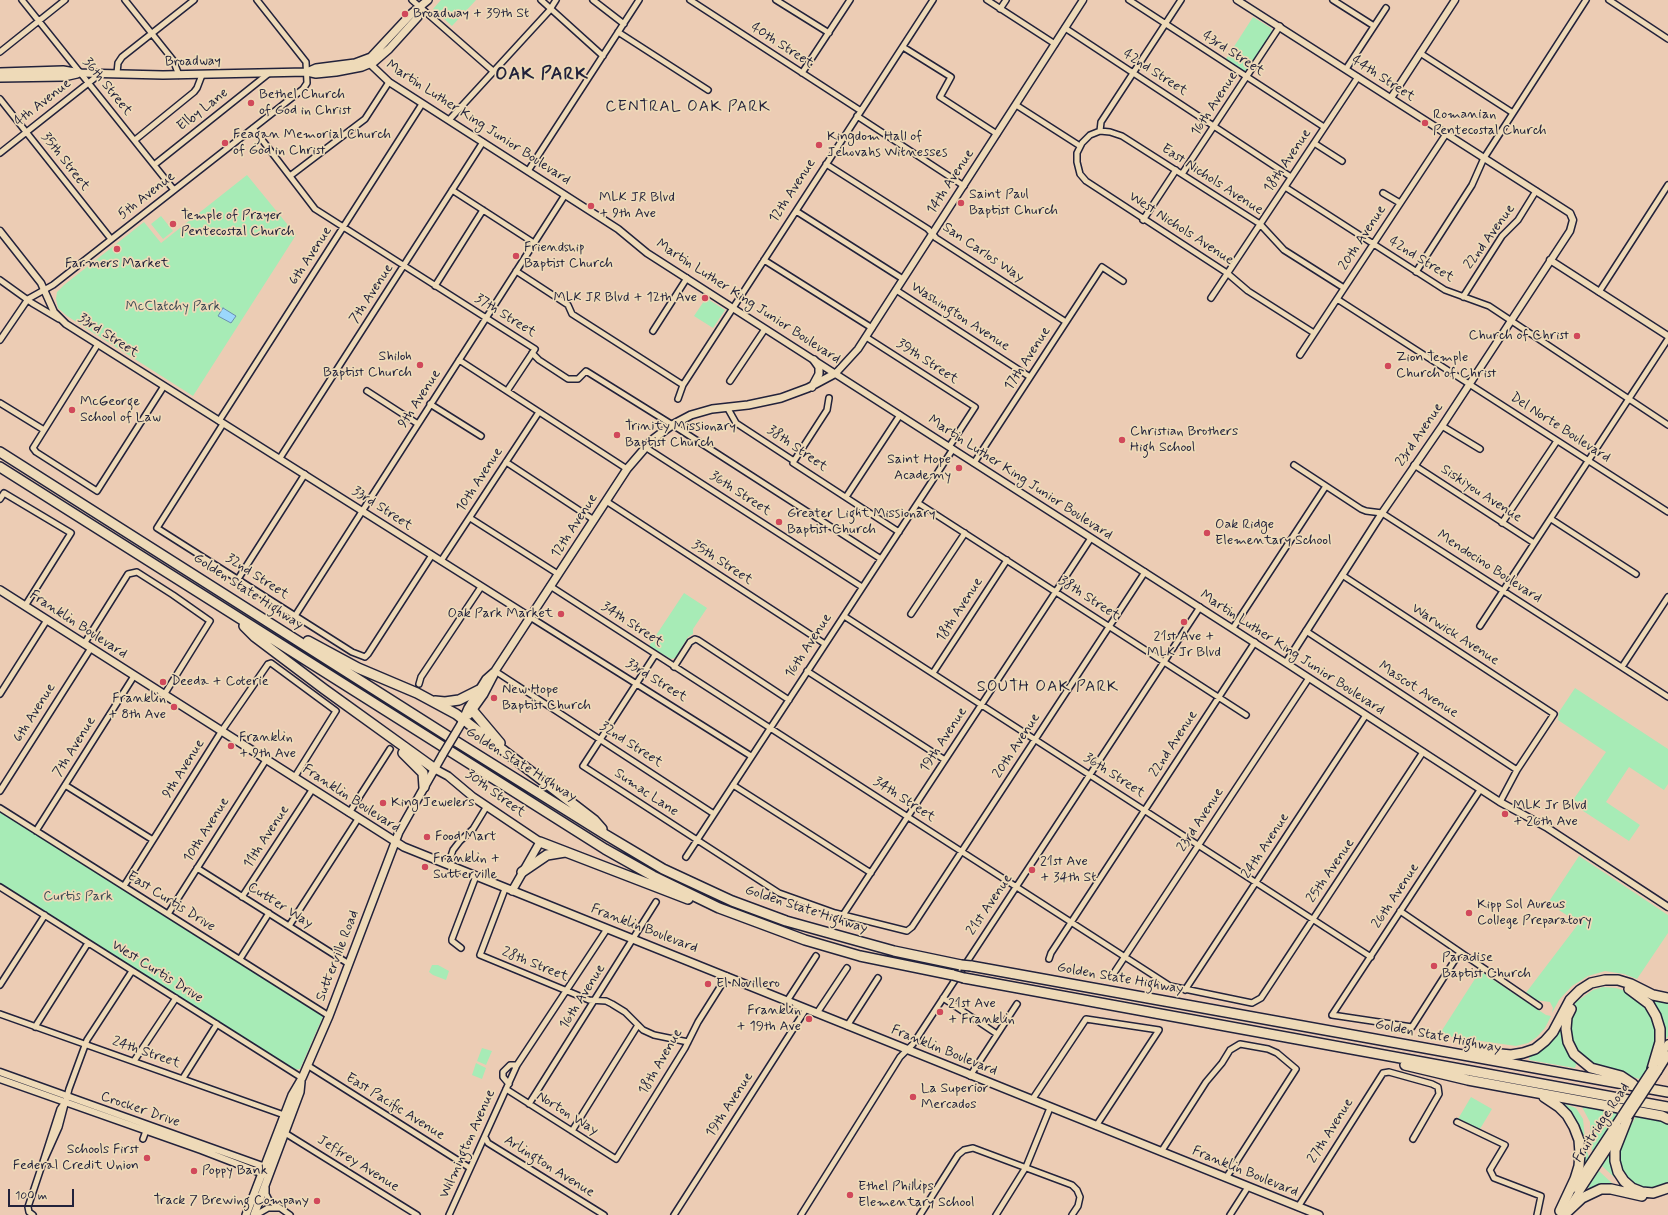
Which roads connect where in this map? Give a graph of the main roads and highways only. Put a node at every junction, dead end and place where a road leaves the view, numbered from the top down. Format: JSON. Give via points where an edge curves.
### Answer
{"nodes":[{"id":1,"x":428,"y":0,"type":"edge"},
{"id":2,"x":0,"y":72,"type":"edge"},
{"id":3,"x":81,"y":73,"type":"junction"},
{"id":4,"x":0,"y":78,"type":"edge"},
{"id":5,"x":814,"y":360,"type":"road end"},
{"id":6,"x":836,"y":373,"type":"road end"},
{"id":7,"x":812,"y":387,"type":"junction"},
{"id":8,"x":0,"y":452,"type":"edge"},
{"id":9,"x":0,"y":467,"type":"edge"},
{"id":10,"x":1,"y":593,"type":"edge"},
{"id":11,"x":258,"y":616,"type":"junction"},
{"id":12,"x":236,"y":617,"type":"junction"},
{"id":13,"x":495,"y":671,"type":"junction"},
{"id":14,"x":479,"y":690,"type":"junction"},
{"id":15,"x":428,"y":698,"type":"junction"},
{"id":16,"x":473,"y":711,"type":"junction"},
{"id":17,"x":462,"y":722,"type":"junction"},
{"id":18,"x":390,"y":738,"type":"junction"},
{"id":19,"x":516,"y":760,"type":"junction"},
{"id":20,"x":436,"y":766,"type":"junction"},
{"id":21,"x":424,"y":787,"type":"junction"},
{"id":22,"x":606,"y":835,"type":"junction"},
{"id":23,"x":540,"y":842,"type":"junction"},
{"id":24,"x":395,"y":843,"type":"junction"},
{"id":25,"x":569,"y":852,"type":"junction"},
{"id":26,"x":522,"y":872,"type":"junction"},
{"id":27,"x":508,"y":890,"type":"junction"},
{"id":28,"x":719,"y":908,"type":"junction"},
{"id":29,"x":1668,"y":998,"type":"edge"},
{"id":30,"x":1668,"y":1044,"type":"edge"},
{"id":31,"x":1415,"y":1046,"type":"junction"},
{"id":32,"x":1351,"y":1049,"type":"junction"},
{"id":33,"x":1668,"y":1055,"type":"edge"},
{"id":34,"x":1655,"y":1070,"type":"junction"},
{"id":35,"x":302,"y":1078,"type":"junction"},
{"id":36,"x":1635,"y":1086,"type":"junction"},
{"id":37,"x":1668,"y":1092,"type":"edge"},
{"id":38,"x":1540,"y":1094,"type":"junction"},
{"id":39,"x":1668,"y":1107,"type":"edge"},
{"id":40,"x":284,"y":1114,"type":"junction"},
{"id":41,"x":1625,"y":1116,"type":"junction"},
{"id":42,"x":1668,"y":1119,"type":"edge"},
{"id":43,"x":281,"y":1141,"type":"junction"},
{"id":44,"x":1668,"y":1188,"type":"edge"},
{"id":45,"x":1668,"y":1194,"type":"edge"},
{"id":46,"x":1562,"y":1213,"type":"edge"},
{"id":47,"x":246,"y":1215,"type":"edge"},
{"id":48,"x":255,"y":1215,"type":"edge"},
{"id":49,"x":1319,"y":1215,"type":"edge"}],
"edges":[{"from":1,"to":3,"type":"main road","name":"Broadway","via":[[418,17],[378,59],[316,74]]},
{"from":2,"to":3,"type":"main road","name":"Broadway","via":[[63,70]]},
{"from":3,"to":4,"type":"main road","name":"Broadway","via":[[64,77]]},
{"from":5,"to":7,"type":"main road","via":[[819,374]]},
{"from":6,"to":7,"type":"main road","name":"12th Avenue"},
{"from":7,"to":13,"type":"main road","name":"12th Avenue","via":[[765,402],[695,414],[672,425],[645,447],[627,469]]},
{"from":8,"to":11,"type":"highway","name":"Golden State Highway"},
{"from":9,"to":12,"type":"highway","name":"Golden State Highway"},
{"from":10,"to":24,"type":"main road","name":"Franklin Boulevard"},
{"from":11,"to":15,"type":"highway","via":[[358,668]]},
{"from":11,"to":22,"type":"highway","name":"Golden State Highway"},
{"from":12,"to":18,"type":"highway","via":[[255,637]]},
{"from":12,"to":28,"type":"highway","name":"Golden State Highway","via":[[605,849],[652,876]]},
{"from":13,"to":14,"type":"main road","name":"12th Avenue"},
{"from":13,"to":16,"type":"main road","name":"12th Avenue","via":[[492,682]]},
{"from":14,"to":15,"type":"highway","via":[[452,702],[439,702]]},
{"from":14,"to":17,"type":"main road","name":"12th Avenue"},
{"from":15,"to":17,"type":"highway"},
{"from":16,"to":17,"type":"main road","name":"12th Avenue"},
{"from":16,"to":19,"type":"highway"},
{"from":17,"to":19,"type":"highway"},
{"from":17,"to":20,"type":"main road","name":"12th Avenue","bridge":true},
{"from":18,"to":20,"type":"highway"},
{"from":18,"to":21,"type":"highway","via":[[423,773]]},
{"from":19,"to":22,"type":"highway","via":[[594,820]]},
{"from":20,"to":21,"type":"main road","name":"12th Avenue"},
{"from":20,"to":23,"type":"main road","name":"30th Street","via":[[487,806]]},
{"from":21,"to":24,"type":"main road","name":"12th Avenue","via":[[403,823]]},
{"from":22,"to":31,"type":"highway","name":"Golden State Highway","bridge":true,"via":[[679,876],[732,901],[786,921],[894,951]]},
{"from":23,"to":25,"type":"highway"},
{"from":23,"to":26,"type":"main road"},
{"from":24,"to":27,"type":"main road","name":"Franklin Boulevard"},
{"from":24,"to":35,"type":"main road","name":"Sutterville Road","via":[[329,1016]]},
{"from":25,"to":26,"type":"highway","via":[[547,855]]},
{"from":25,"to":28,"type":"highway","via":[[670,892]]},
{"from":26,"to":27,"type":"main road"},
{"from":27,"to":49,"type":"main road","name":"Franklin Boulevard"},
{"from":28,"to":32,"type":"highway","name":"Golden State Highway","bridge":true,"via":[[805,940],[860,956],[953,976]]},
{"from":29,"to":31,"type":"highway","via":[[1653,995],[1618,980],[1604,980],[1591,983],[1580,990],[1570,1000],[1553,1032],[1535,1049],[1511,1055]]},
{"from":30,"to":34,"type":"main road","name":"Fruitridge Road"},
{"from":31,"to":36,"type":"highway","name":"Golden State Highway"},
{"from":32,"to":38,"type":"highway","via":[[1404,1064]]},
{"from":32,"to":39,"type":"highway","name":"Golden State Highway"},
{"from":33,"to":34,"type":"main road","name":"Fruitridge Road"},
{"from":34,"to":36,"type":"highway","via":[[1660,1029],[1649,1004],[1628,988],[1616,984],[1592,988],[1580,996],[1572,1005],[1567,1017],[1568,1042],[1574,1054],[1591,1068],[1621,1076]]},
{"from":34,"to":41,"type":"main road","name":"Fruitridge Road","bridge":true},
{"from":35,"to":40,"type":"main road","name":"Sutterville Road"},
{"from":35,"to":43,"type":"main road","name":"Sutterville Road","via":[[300,1092]]},
{"from":36,"to":37,"type":"highway","name":"Golden State Highway"},
{"from":38,"to":42,"type":"highway"},
{"from":38,"to":46,"type":"highway","via":[[1567,1115],[1578,1140],[1579,1166]]},
{"from":40,"to":43,"type":"main road","via":[[286,1120]]},
{"from":40,"to":47,"type":"main road","name":"Sutterville Road"},
{"from":41,"to":44,"type":"highway","via":[[1615,1150],[1618,1172],[1632,1188],[1642,1192],[1653,1193]]},
{"from":41,"to":46,"type":"main road","name":"Fruitridge Road"},
{"from":43,"to":48,"type":"main road","name":"Sutterville Road"},
{"from":45,"to":46,"type":"highway","via":[[1645,1197],[1611,1189],[1601,1190],[1582,1198]]}]}
